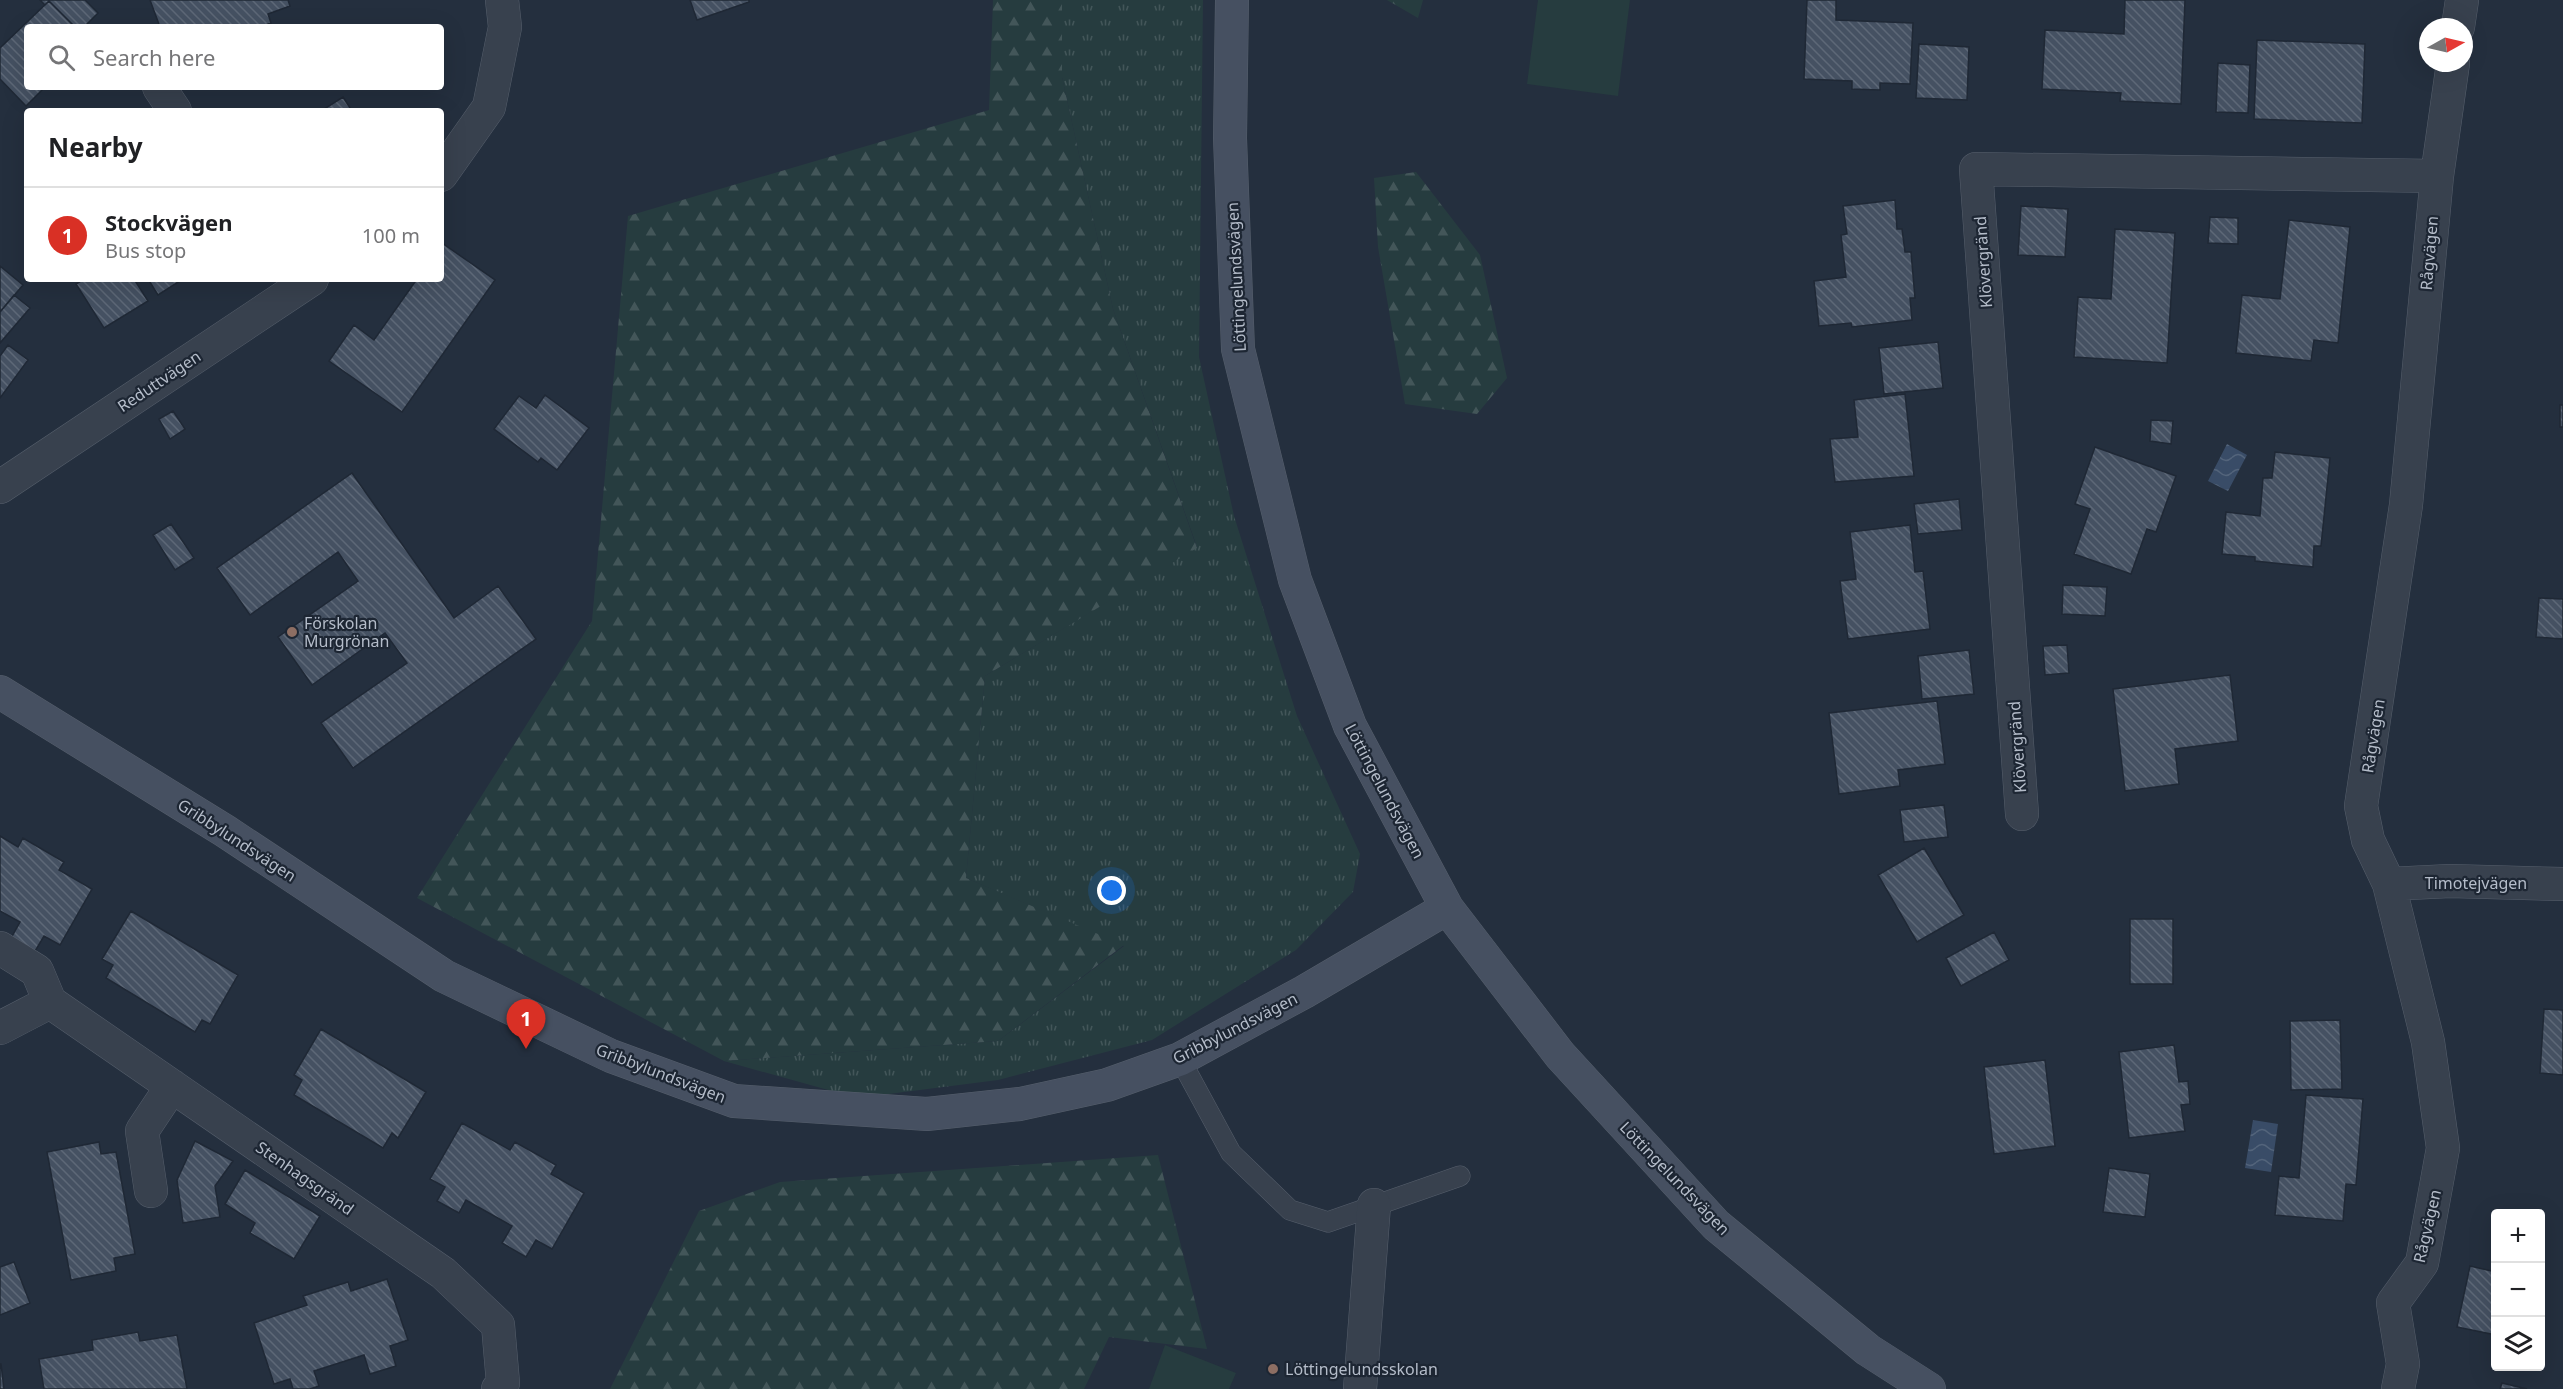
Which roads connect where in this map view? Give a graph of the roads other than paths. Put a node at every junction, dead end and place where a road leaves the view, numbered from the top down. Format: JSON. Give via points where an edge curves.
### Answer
{"nodes":[{"id":1,"x":502,"y":0,"type":"edge"},
{"id":2,"x":1232,"y":0,"type":"edge"},
{"id":3,"x":2462,"y":0,"type":"edge"},
{"id":4,"x":2459,"y":18,"type":"edge"},
{"id":5,"x":2452,"y":72,"type":"edge"},
{"id":6,"x":161,"y":90,"type":"edge"},
{"id":7,"x":173,"y":108,"type":"edge"},
{"id":8,"x":444,"y":171,"type":"edge"},
{"id":9,"x":2436,"y":176,"type":"junction"},
{"id":10,"x":296,"y":283,"type":"edge"},
{"id":11,"x":2,"y":481,"type":"edge"},
{"id":12,"x":0,"y":692,"type":"edge"},
{"id":13,"x":2022,"y":814,"type":"dead end"},
{"id":14,"x":2389,"y":884,"type":"junction"},
{"id":15,"x":2563,"y":884,"type":"edge"},
{"id":16,"x":1447,"y":908,"type":"junction"},
{"id":17,"x":0,"y":948,"type":"edge"},
{"id":18,"x":50,"y":1002,"type":"junction"},
{"id":19,"x":0,"y":1028,"type":"edge"},
{"id":20,"x":1180,"y":1059,"type":"junction"},
{"id":21,"x":172,"y":1086,"type":"junction"},
{"id":22,"x":1460,"y":1176,"type":"dead end"},
{"id":23,"x":151,"y":1191,"type":"dead end"},
{"id":24,"x":1374,"y":1205,"type":"junction"},
{"id":25,"x":498,"y":1389,"type":"edge"},
{"id":26,"x":1360,"y":1389,"type":"edge"},
{"id":27,"x":1929,"y":1389,"type":"edge"},
{"id":28,"x":2398,"y":1389,"type":"edge"}],
"edges":[{"from":1,"to":8,"type":"street","via":[[505,27],[489,107]]},
{"from":2,"to":16,"type":"main road","name":"Löttingelundsvägen","via":[[1230,138],[1238,349],[1295,580],[1350,726]]},
{"from":3,"to":4,"type":"street"},
{"from":5,"to":9,"type":"street","name":"Rågvägen"},
{"from":6,"to":7,"type":"street"},
{"from":9,"to":13,"type":"street","name":"Klövergränd","via":[[1976,169]]},
{"from":9,"to":14,"type":"street","name":"Rågvägen","via":[[2406,505],[2361,806],[2368,840]]},
{"from":10,"to":11,"type":"street","name":"Reduttvägen"},
{"from":12,"to":20,"type":"main road","name":"Gribbylundsvägen","via":[[225,831],[444,976],[611,1056],[734,1101],[927,1114],[1020,1104],[1107,1085]]},
{"from":14,"to":15,"type":"street","name":"Timotejvägen"},
{"from":14,"to":28,"type":"street","name":"Rågvägen","via":[[2428,1042],[2443,1148],[2422,1263],[2393,1303],[2403,1364]]},
{"from":16,"to":20,"type":"main road","name":"Gribbylundsvägen"},
{"from":16,"to":27,"type":"main road","name":"Löttingelundsvägen","via":[[1560,1055],[1716,1225],[1868,1350]]},
{"from":17,"to":18,"type":"street","via":[[37,971]]},
{"from":18,"to":19,"type":"street"},
{"from":18,"to":21,"type":"street","name":"Stenhagsgränd"},
{"from":20,"to":24,"type":"lane","via":[[1231,1153],[1290,1210],[1328,1222]]},
{"from":21,"to":23,"type":"street","via":[[142,1131]]},
{"from":21,"to":25,"type":"street","name":"Stenhagsgränd","via":[[450,1280],[498,1325],[503,1383]]},
{"from":22,"to":24,"type":"lane"},
{"from":24,"to":26,"type":"street"}]}
